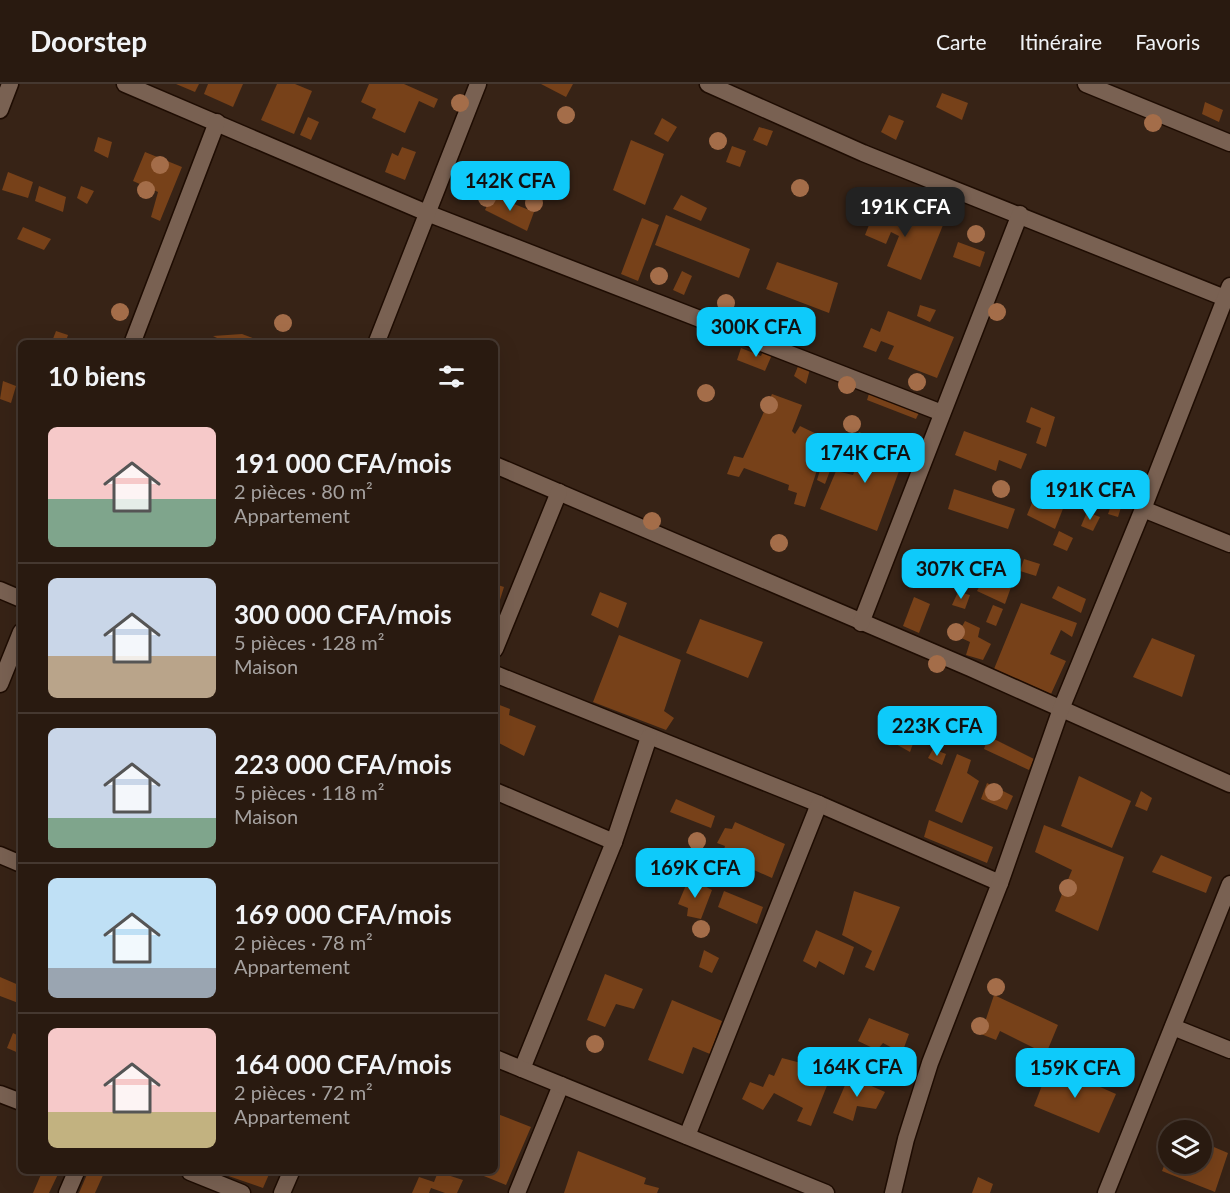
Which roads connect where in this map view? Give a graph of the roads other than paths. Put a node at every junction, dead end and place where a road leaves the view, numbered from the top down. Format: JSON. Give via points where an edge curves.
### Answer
{"nodes":[{"id":1,"x":10,"y":84,"type":"edge"},
{"id":2,"x":125,"y":84,"type":"edge"},
{"id":3,"x":478,"y":84,"type":"edge"},
{"id":4,"x":1086,"y":84,"type":"edge"},
{"id":5,"x":718,"y":86,"type":"edge"},
{"id":6,"x":0,"y":110,"type":"edge"},
{"id":7,"x":218,"y":122,"type":"junction"},
{"id":8,"x":1230,"y":143,"type":"edge"},
{"id":9,"x":427,"y":213,"type":"junction"},
{"id":10,"x":1020,"y":214,"type":"junction"},
{"id":11,"x":1228,"y":295,"type":"edge"},
{"id":12,"x":134,"y":340,"type":"edge"},
{"id":13,"x":378,"y":340,"type":"edge"},
{"id":14,"x":942,"y":413,"type":"junction"},
{"id":15,"x":498,"y":466,"type":"edge"},
{"id":16,"x":559,"y":492,"type":"junction"},
{"id":17,"x":1143,"y":509,"type":"junction"},
{"id":18,"x":1230,"y":544,"type":"edge"},
{"id":19,"x":0,"y":590,"type":"edge"},
{"id":20,"x":18,"y":598,"type":"edge"},
{"id":21,"x":861,"y":622,"type":"junction"},
{"id":22,"x":18,"y":639,"type":"edge"},
{"id":23,"x":498,"y":642,"type":"edge"},
{"id":24,"x":498,"y":675,"type":"edge"},
{"id":25,"x":0,"y":684,"type":"edge"},
{"id":26,"x":1061,"y":709,"type":"junction"},
{"id":27,"x":649,"y":737,"type":"junction"},
{"id":28,"x":1230,"y":784,"type":"edge"},
{"id":29,"x":498,"y":792,"type":"edge"},
{"id":30,"x":819,"y":804,"type":"junction"},
{"id":31,"x":614,"y":842,"type":"junction"},
{"id":32,"x":0,"y":855,"type":"edge"},
{"id":33,"x":18,"y":863,"type":"edge"},
{"id":34,"x":1000,"y":883,"type":"junction"},
{"id":35,"x":1230,"y":884,"type":"edge"},
{"id":36,"x":1173,"y":1027,"type":"junction"},
{"id":37,"x":1230,"y":1050,"type":"edge"},
{"id":38,"x":498,"y":1059,"type":"edge"},
{"id":39,"x":522,"y":1068,"type":"junction"},
{"id":40,"x":561,"y":1085,"type":"junction"},
{"id":41,"x":0,"y":1094,"type":"edge"},
{"id":42,"x":18,"y":1101,"type":"edge"},
{"id":43,"x":687,"y":1136,"type":"junction"},
{"id":44,"x":75,"y":1174,"type":"edge"},
{"id":45,"x":195,"y":1174,"type":"edge"},
{"id":46,"x":290,"y":1174,"type":"edge"},
{"id":47,"x":68,"y":1193,"type":"edge"},
{"id":48,"x":242,"y":1193,"type":"edge"},
{"id":49,"x":282,"y":1193,"type":"edge"},
{"id":50,"x":517,"y":1193,"type":"edge"},
{"id":51,"x":826,"y":1193,"type":"edge"},
{"id":52,"x":893,"y":1193,"type":"edge"},
{"id":53,"x":1106,"y":1193,"type":"edge"}],
"edges":[{"from":1,"to":6,"type":"street"},
{"from":2,"to":7,"type":"street"},
{"from":3,"to":9,"type":"street"},
{"from":4,"to":8,"type":"street"},
{"from":5,"to":10,"type":"street","via":[[862,153]]},
{"from":7,"to":9,"type":"street"},
{"from":7,"to":12,"type":"street"},
{"from":9,"to":13,"type":"street"},
{"from":9,"to":14,"type":"street"},
{"from":10,"to":11,"type":"street"},
{"from":10,"to":14,"type":"street"},
{"from":11,"to":17,"type":"street"},
{"from":14,"to":21,"type":"street"},
{"from":15,"to":16,"type":"street"},
{"from":16,"to":21,"type":"street"},
{"from":16,"to":23,"type":"street"},
{"from":17,"to":18,"type":"street"},
{"from":17,"to":26,"type":"street"},
{"from":19,"to":20,"type":"street"},
{"from":21,"to":26,"type":"street"},
{"from":22,"to":25,"type":"street"},
{"from":24,"to":27,"type":"street"},
{"from":26,"to":28,"type":"street"},
{"from":26,"to":34,"type":"street"},
{"from":27,"to":30,"type":"street"},
{"from":27,"to":31,"type":"street"},
{"from":29,"to":31,"type":"street"},
{"from":30,"to":34,"type":"street"},
{"from":30,"to":43,"type":"street"},
{"from":31,"to":39,"type":"street"},
{"from":32,"to":33,"type":"street"},
{"from":34,"to":52,"type":"street","via":[[930,1063]]},
{"from":35,"to":36,"type":"street"},
{"from":36,"to":37,"type":"street"},
{"from":36,"to":53,"type":"street"},
{"from":38,"to":39,"type":"street"},
{"from":39,"to":40,"type":"street"},
{"from":40,"to":43,"type":"street"},
{"from":40,"to":50,"type":"street"},
{"from":41,"to":42,"type":"street"},
{"from":43,"to":51,"type":"street"},
{"from":44,"to":47,"type":"street"},
{"from":45,"to":48,"type":"street"},
{"from":46,"to":49,"type":"street"}]}
